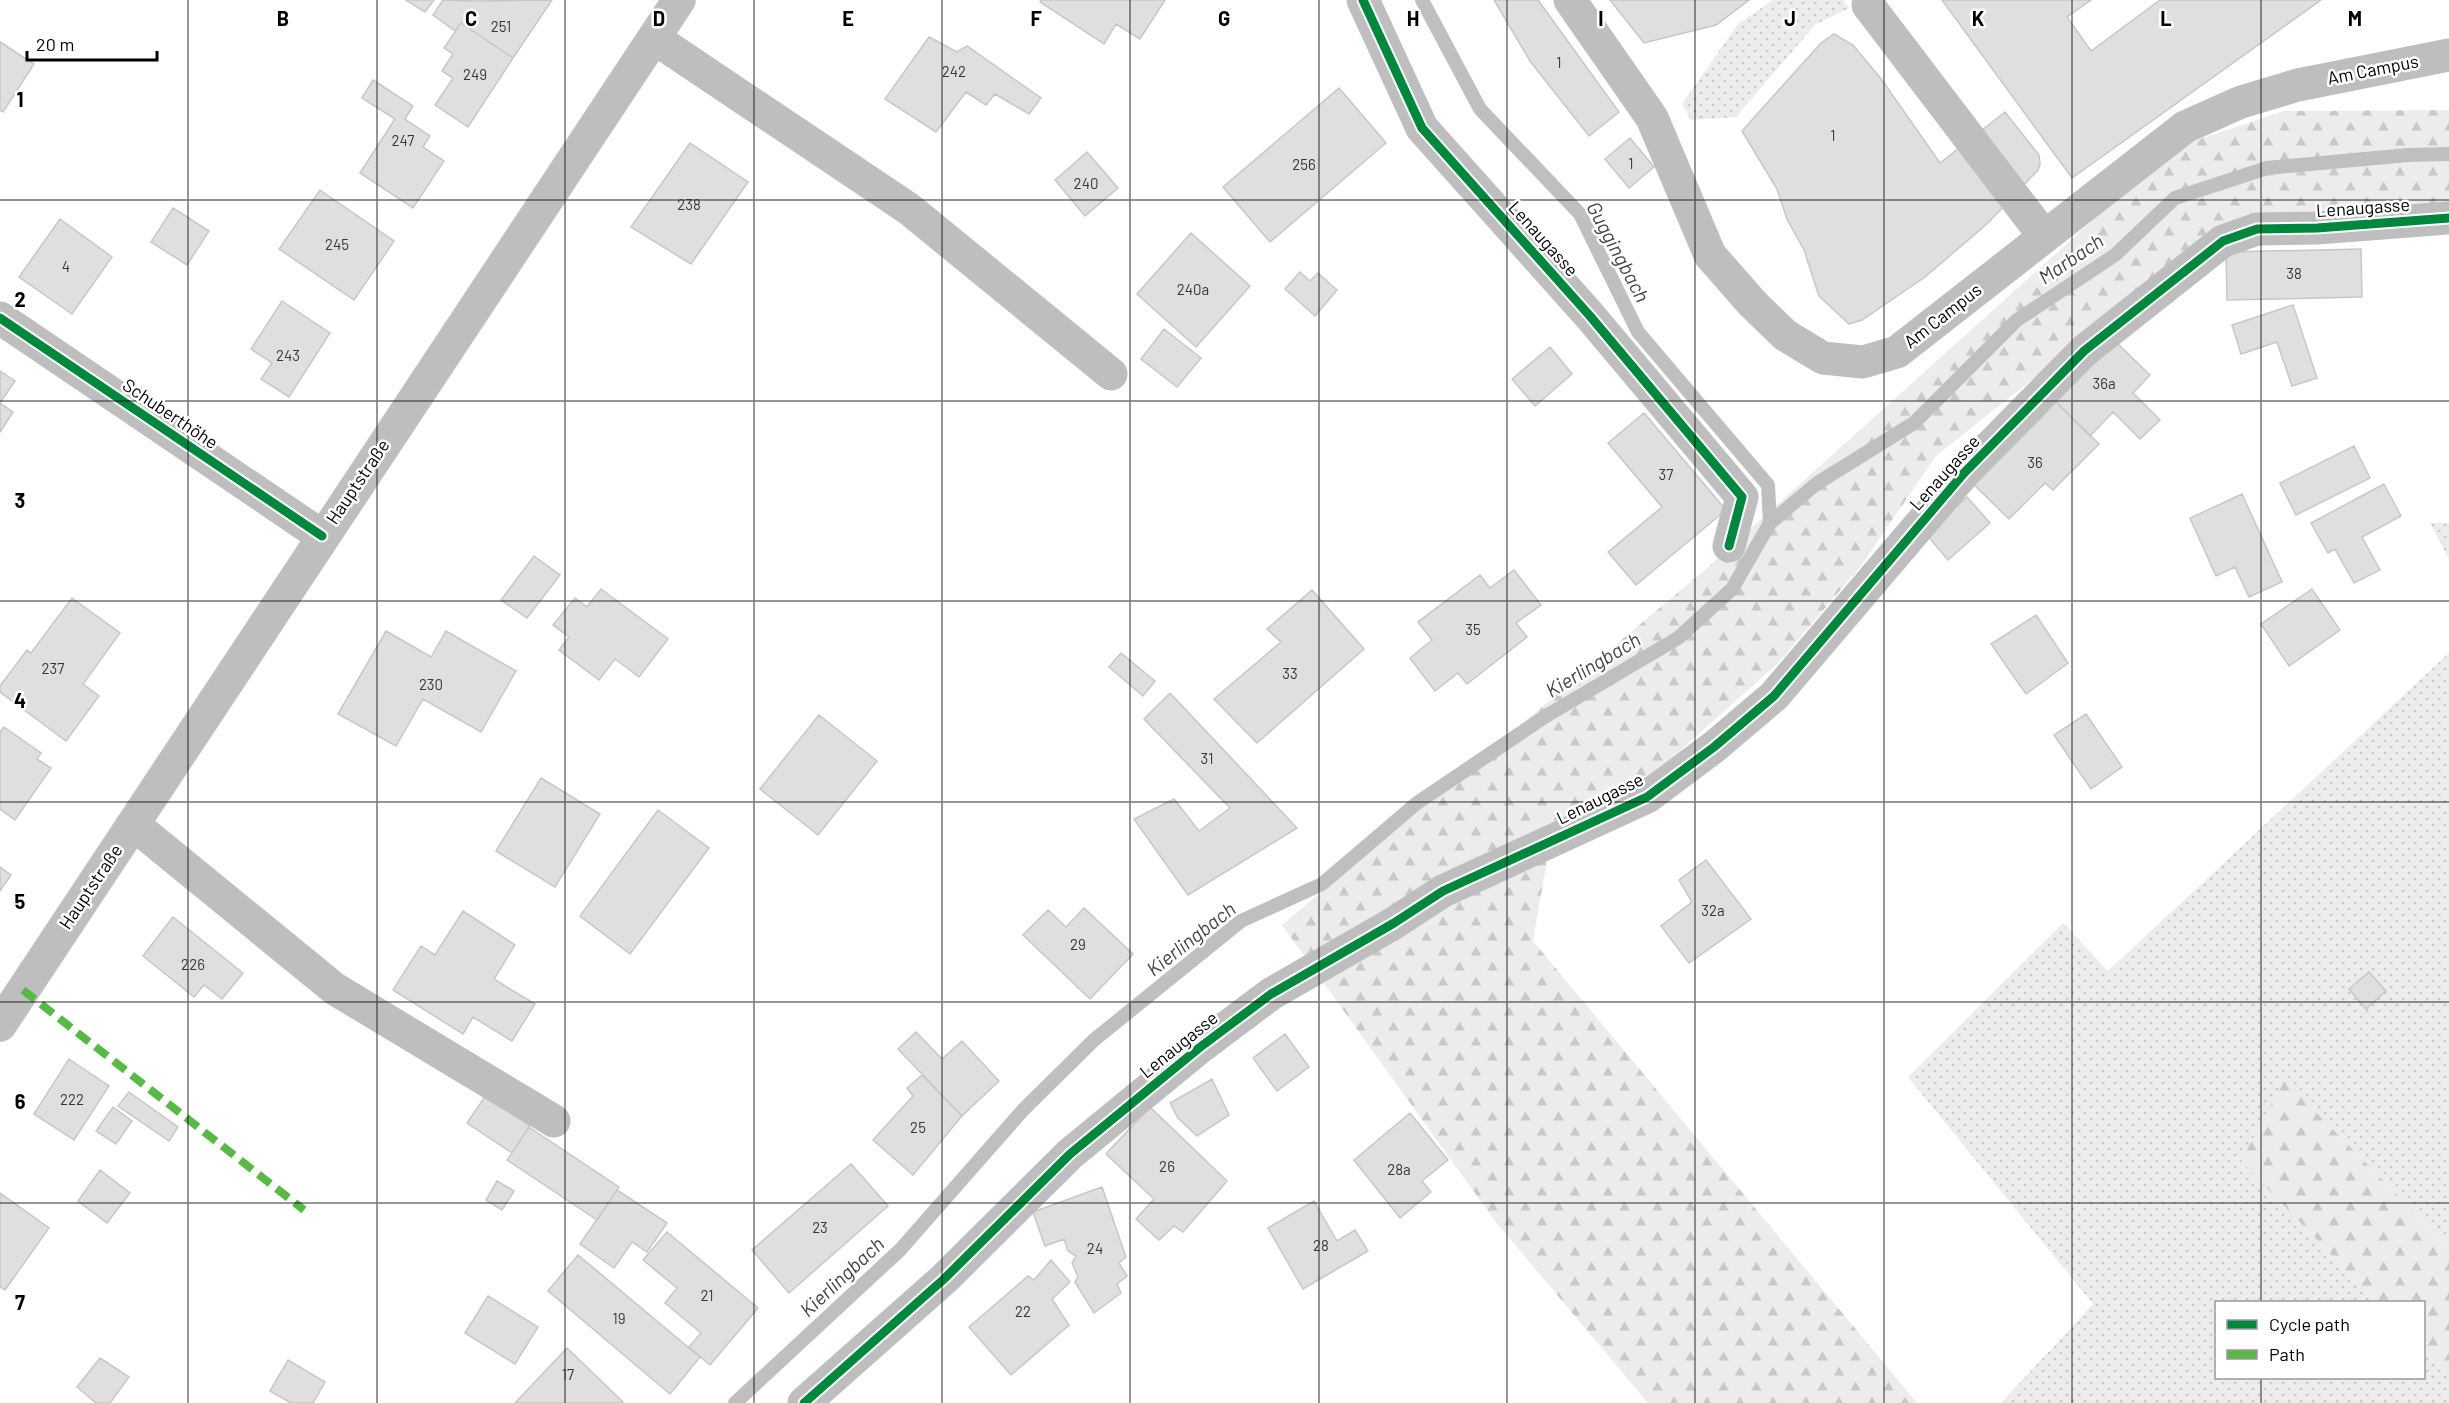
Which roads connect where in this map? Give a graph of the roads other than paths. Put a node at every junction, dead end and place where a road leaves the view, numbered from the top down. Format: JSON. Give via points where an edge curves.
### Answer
{"nodes":[{"id":1,"x":679,"y":0,"type":"edge"},
{"id":2,"x":1363,"y":0,"type":"edge"},
{"id":3,"x":1570,"y":0,"type":"edge"},
{"id":4,"x":1868,"y":5,"type":"dead end"},
{"id":5,"x":654,"y":38,"type":"junction"},
{"id":6,"x":2449,"y":55,"type":"edge"},
{"id":7,"x":2449,"y":218,"type":"edge"},
{"id":8,"x":2044,"y":237,"type":"junction"},
{"id":9,"x":0,"y":318,"type":"edge"},
{"id":10,"x":1111,"y":374,"type":"dead end"},
{"id":11,"x":322,"y":536,"type":"junction"},
{"id":12,"x":1729,"y":546,"type":"dead end"},
{"id":13,"x":133,"y":824,"type":"junction"},
{"id":14,"x":0,"y":1025,"type":"edge"},
{"id":15,"x":554,"y":1121,"type":"dead end"},
{"id":16,"x":804,"y":1403,"type":"edge"}],
"edges":[{"from":1,"to":5,"type":"street","name":"Hauptstraße"},
{"from":2,"to":12,"type":"street","name":"Lenaugasse","via":[[1422,128],[1590,316],[1742,497]]},
{"from":3,"to":8,"type":"street","name":"Am Campus","via":[[1652,118],[1710,255],[1785,335],[1823,358],[1863,362],[1897,352]]},
{"from":4,"to":8,"type":"street"},
{"from":5,"to":10,"type":"street","via":[[909,209]]},
{"from":5,"to":11,"type":"street","name":"Hauptstraße"},
{"from":6,"to":8,"type":"street","name":"Am Campus","via":[[2298,85],[2241,102],[2185,127]]},
{"from":7,"to":16,"type":"street","name":"Lenaugasse","via":[[2257,229],[2223,241],[2084,351],[1964,473],[1774,696],[1714,747],[1647,797],[1443,891],[1271,994],[1070,1154],[944,1279]]},
{"from":9,"to":11,"type":"street","name":"Schuberthöhe"},
{"from":11,"to":13,"type":"street","name":"Hauptstraße"},
{"from":13,"to":14,"type":"street","name":"Hauptstraße"},
{"from":13,"to":15,"type":"street","via":[[335,989]]}]}
